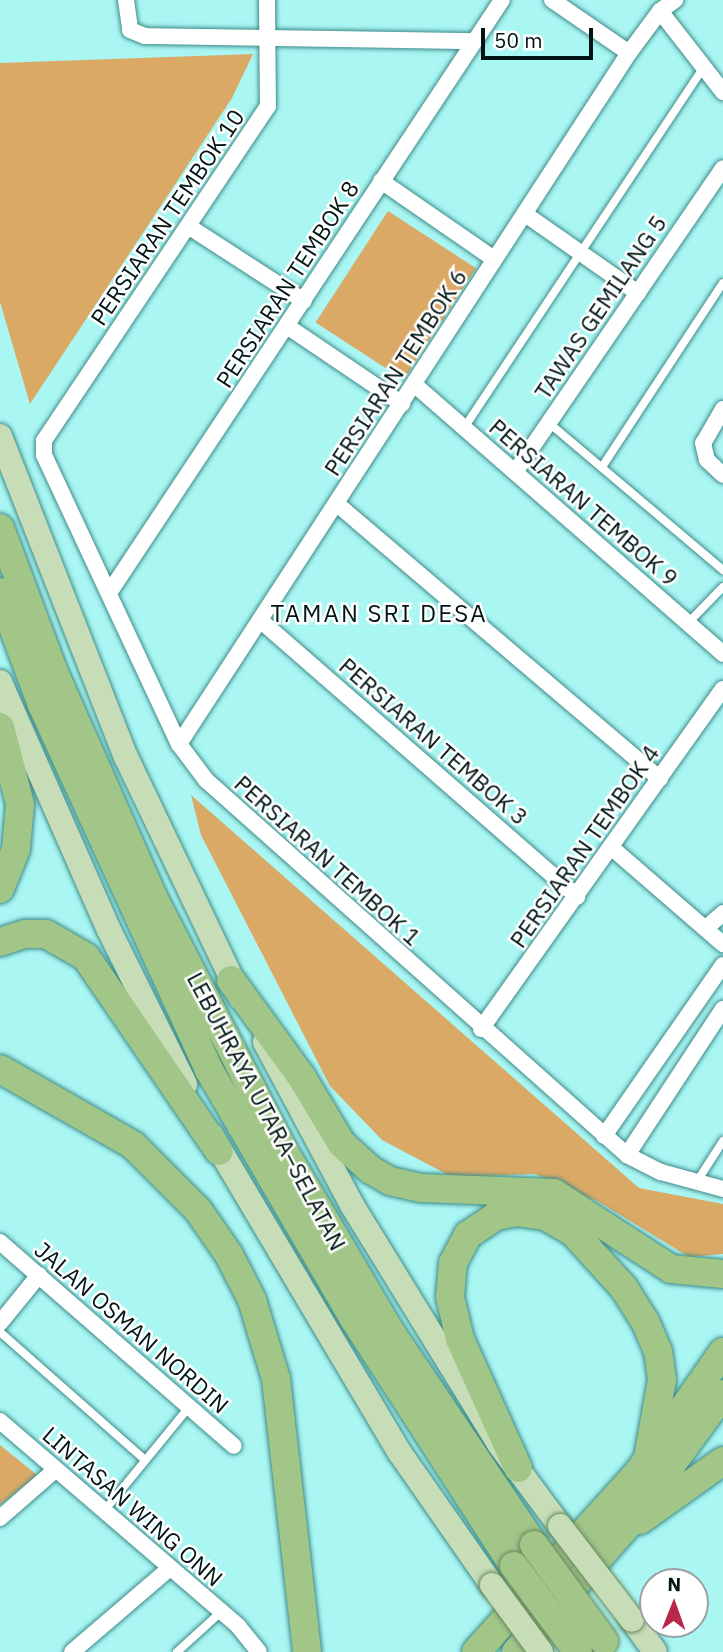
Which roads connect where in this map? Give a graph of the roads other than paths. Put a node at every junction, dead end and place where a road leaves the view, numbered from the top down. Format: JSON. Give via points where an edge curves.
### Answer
{"nodes":[{"id":1,"x":126,"y":0,"type":"edge"},
{"id":2,"x":267,"y":0,"type":"edge"},
{"id":3,"x":502,"y":0,"type":"edge"},
{"id":4,"x":552,"y":0,"type":"edge"},
{"id":5,"x":675,"y":0,"type":"edge"},
{"id":6,"x":660,"y":10,"type":"junction"},
{"id":7,"x":268,"y":37,"type":"junction"},
{"id":8,"x":471,"y":41,"type":"junction"},
{"id":9,"x":629,"y":53,"type":"junction"},
{"id":10,"x":704,"y":67,"type":"junction"},
{"id":11,"x":723,"y":92,"type":"edge"},
{"id":12,"x":723,"y":168,"type":"edge"},
{"id":13,"x":381,"y":181,"type":"junction"},
{"id":14,"x":525,"y":214,"type":"junction"},
{"id":15,"x":188,"y":226,"type":"junction"},
{"id":16,"x":582,"y":254,"type":"junction"},
{"id":17,"x":494,"y":259,"type":"junction"},
{"id":18,"x":723,"y":282,"type":"edge"},
{"id":19,"x":638,"y":293,"type":"junction"},
{"id":20,"x":304,"y":301,"type":"junction"},
{"id":21,"x":288,"y":326,"type":"junction"},
{"id":22,"x":415,"y":384,"type":"junction"},
{"id":23,"x":402,"y":404,"type":"junction"},
{"id":24,"x":723,"y":409,"type":"edge"},
{"id":25,"x":549,"y":423,"type":"junction"},
{"id":26,"x":464,"y":428,"type":"junction"},
{"id":27,"x":0,"y":436,"type":"edge"},
{"id":28,"x":44,"y":441,"type":"joint"},
{"id":29,"x":602,"y":467,"type":"junction"},
{"id":30,"x":515,"y":472,"type":"junction"},
{"id":31,"x":723,"y":475,"type":"edge"},
{"id":32,"x":337,"y":505,"type":"junction"},
{"id":33,"x":0,"y":528,"type":"edge"},
{"id":34,"x":723,"y":570,"type":"edge"},
{"id":35,"x":723,"y":586,"type":"edge"},
{"id":36,"x":0,"y":592,"type":"edge"},
{"id":37,"x":109,"y":593,"type":"junction"},
{"id":38,"x":260,"y":620,"type":"junction"},
{"id":39,"x":688,"y":624,"type":"junction"},
{"id":40,"x":723,"y":654,"type":"edge"},
{"id":41,"x":0,"y":682,"type":"edge"},
{"id":42,"x":723,"y":689,"type":"edge"},
{"id":43,"x":0,"y":727,"type":"edge"},
{"id":44,"x":179,"y":744,"type":"junction"},
{"id":45,"x":660,"y":779,"type":"junction"},
{"id":46,"x":612,"y":848,"type":"junction"},
{"id":47,"x":0,"y":889,"type":"edge"},
{"id":48,"x":577,"y":897,"type":"junction"},
{"id":49,"x":723,"y":913,"type":"edge"},
{"id":50,"x":706,"y":928,"type":"junction"},
{"id":51,"x":0,"y":942,"type":"edge"},
{"id":52,"x":723,"y":944,"type":"edge"},
{"id":53,"x":723,"y":965,"type":"edge"},
{"id":54,"x":231,"y":980,"type":"junction"},
{"id":55,"x":723,"y":1009,"type":"edge"},
{"id":56,"x":481,"y":1029,"type":"junction"},
{"id":57,"x":0,"y":1069,"type":"edge"},
{"id":58,"x":0,"y":1090,"type":"edge"},
{"id":59,"x":604,"y":1136,"type":"junction"},
{"id":60,"x":723,"y":1141,"type":"edge"},
{"id":61,"x":219,"y":1151,"type":"junction"},
{"id":62,"x":627,"y":1155,"type":"junction"},
{"id":63,"x":696,"y":1183,"type":"junction"},
{"id":64,"x":723,"y":1189,"type":"edge"},
{"id":65,"x":0,"y":1242,"type":"edge"},
{"id":66,"x":723,"y":1274,"type":"edge"},
{"id":67,"x":39,"y":1275,"type":"junction"},
{"id":68,"x":0,"y":1323,"type":"edge"},
{"id":69,"x":0,"y":1332,"type":"edge"},
{"id":70,"x":723,"y":1352,"type":"edge"},
{"id":71,"x":723,"y":1394,"type":"edge"},
{"id":72,"x":189,"y":1407,"type":"junction"},
{"id":73,"x":0,"y":1421,"type":"edge"},
{"id":74,"x":234,"y":1447,"type":"dead end"},
{"id":75,"x":648,"y":1458,"type":"junction"},
{"id":76,"x":145,"y":1460,"type":"junction"},
{"id":77,"x":723,"y":1461,"type":"edge"},
{"id":78,"x":518,"y":1468,"type":"junction"},
{"id":79,"x":54,"y":1471,"type":"junction"},
{"id":80,"x":104,"y":1511,"type":"junction"},
{"id":81,"x":0,"y":1518,"type":"edge"},
{"id":82,"x":625,"y":1528,"type":"junction"},
{"id":83,"x":170,"y":1568,"type":"junction"},
{"id":84,"x":222,"y":1612,"type":"junction"},
{"id":85,"x":608,"y":1646,"type":"edge"},
{"id":86,"x":72,"y":1652,"type":"edge"},
{"id":87,"x":177,"y":1652,"type":"edge"},
{"id":88,"x":259,"y":1652,"type":"edge"},
{"id":89,"x":288,"y":1652,"type":"edge"},
{"id":90,"x":307,"y":1652,"type":"edge"},
{"id":91,"x":475,"y":1652,"type":"edge"},
{"id":92,"x":516,"y":1652,"type":"edge"},
{"id":93,"x":541,"y":1652,"type":"edge"},
{"id":94,"x":578,"y":1652,"type":"edge"},
{"id":95,"x":654,"y":1652,"type":"edge"}],
"edges":[{"from":1,"to":7,"type":"street","via":[[129,26],[140,36]]},
{"from":2,"to":7,"type":"street","name":"PERSIARAN TEMBOK 10"},
{"from":3,"to":8,"type":"street","name":"PERSIARAN TEMBOK 8"},
{"from":4,"to":9,"type":"street"},
{"from":5,"to":6,"type":"street","name":"PERSIARAN TEMBOK 6"},
{"from":6,"to":9,"type":"street","name":"PERSIARAN TEMBOK 6"},
{"from":6,"to":10,"type":"street"},
{"from":7,"to":8,"type":"street"},
{"from":7,"to":15,"type":"street","name":"PERSIARAN TEMBOK 10","via":[[268,106]]},
{"from":8,"to":13,"type":"street","name":"PERSIARAN TEMBOK 8"},
{"from":9,"to":14,"type":"street","name":"PERSIARAN TEMBOK 6"},
{"from":10,"to":11,"type":"street"},
{"from":10,"to":16,"type":"lane"},
{"from":12,"to":19,"type":"street","name":"TAWAS GEMILANG 5"},
{"from":13,"to":17,"type":"street"},
{"from":13,"to":20,"type":"street","name":"PERSIARAN TEMBOK 8"},
{"from":14,"to":16,"type":"street"},
{"from":14,"to":17,"type":"street","name":"PERSIARAN TEMBOK 6"},
{"from":15,"to":20,"type":"street"},
{"from":15,"to":28,"type":"street","name":"PERSIARAN TEMBOK 10"},
{"from":16,"to":19,"type":"street"},
{"from":16,"to":26,"type":"lane"},
{"from":17,"to":22,"type":"street","name":"PERSIARAN TEMBOK 6"},
{"from":18,"to":29,"type":"lane"},
{"from":19,"to":25,"type":"street","name":"TAWAS GEMILANG 5"},
{"from":20,"to":21,"type":"street","name":"PERSIARAN TEMBOK 8"},
{"from":21,"to":23,"type":"street"},
{"from":21,"to":37,"type":"street","name":"PERSIARAN TEMBOK 8"},
{"from":22,"to":23,"type":"street","name":"PERSIARAN TEMBOK 6"},
{"from":22,"to":26,"type":"street","name":"PERSIARAN TEMBOK 9"},
{"from":23,"to":32,"type":"street","name":"PERSIARAN TEMBOK 6"},
{"from":24,"to":31,"type":"street","via":[[703,443],[707,460]]},
{"from":25,"to":29,"type":"lane"},
{"from":25,"to":30,"type":"street","name":"TAWAS GEMILANG 5"},
{"from":26,"to":30,"type":"street","name":"PERSIARAN TEMBOK 9"},
{"from":27,"to":54,"type":"main road","via":[[126,757]]},
{"from":28,"to":37,"type":"street","name":"PERSIARAN TEMBOK 1","via":[[44,455]]},
{"from":29,"to":34,"type":"lane"},
{"from":30,"to":39,"type":"street","name":"PERSIARAN TEMBOK 9"},
{"from":32,"to":38,"type":"street","name":"PERSIARAN TEMBOK 6"},
{"from":32,"to":45,"type":"street"},
{"from":33,"to":85,"type":"highway","name":"LEBUHRAYA UTARA–SELATAN","bridge":true,"via":[[53,670],[154,899],[284,1151],[390,1331]]},
{"from":35,"to":39,"type":"lane"},
{"from":36,"to":94,"type":"highway","name":"LEBUHRAYA UTARA–SELATAN","bridge":true,"via":[[42,705],[209,1070],[354,1319],[514,1566]]},
{"from":37,"to":44,"type":"street","name":"PERSIARAN TEMBOK 1"},
{"from":38,"to":44,"type":"street","name":"PERSIARAN TEMBOK 6"},
{"from":38,"to":48,"type":"street","name":"PERSIARAN TEMBOK 3"},
{"from":39,"to":40,"type":"street","name":"PERSIARAN TEMBOK 9"},
{"from":41,"to":61,"type":"main road","via":[[109,930]]},
{"from":42,"to":45,"type":"street","name":"PERSIARAN TEMBOK 4"},
{"from":43,"to":47,"type":"highway","via":[[20,804],[16,849]]},
{"from":44,"to":56,"type":"street","name":"PERSIARAN TEMBOK 1","via":[[206,780]]},
{"from":45,"to":46,"type":"street","name":"PERSIARAN TEMBOK 4"},
{"from":46,"to":48,"type":"street","name":"PERSIARAN TEMBOK 4"},
{"from":46,"to":50,"type":"street"},
{"from":48,"to":56,"type":"street","name":"PERSIARAN TEMBOK 4"},
{"from":49,"to":50,"type":"street"},
{"from":50,"to":52,"type":"street"},
{"from":51,"to":61,"type":"highway","via":[[25,934],[46,934],[86,957]]},
{"from":53,"to":59,"type":"street"},
{"from":54,"to":66,"type":"highway","via":[[342,1144],[371,1170],[390,1181],[421,1188],[554,1193],[671,1269]]},
{"from":54,"to":78,"type":"main road","via":[[352,1205]]},
{"from":55,"to":62,"type":"street"},
{"from":56,"to":59,"type":"street","name":"PERSIARAN TEMBOK 1"},
{"from":57,"to":90,"type":"highway","via":[[133,1144],[198,1210],[235,1266],[252,1300],[276,1379]]},
{"from":58,"to":89,"type":"highway","via":[[112,1151],[144,1176],[179,1213],[230,1293],[256,1368]]},
{"from":59,"to":62,"type":"street","name":"PERSIARAN TEMBOK 1"},
{"from":60,"to":63,"type":"lane"},
{"from":61,"to":93,"type":"main road","bridge":true,"via":[[400,1453]]},
{"from":62,"to":63,"type":"street","name":"PERSIARAN TEMBOK 1"},
{"from":63,"to":64,"type":"street","name":"PERSIARAN TEMBOK 1"},
{"from":65,"to":67,"type":"street","name":"JALAN OSMAN NORDIN"},
{"from":67,"to":68,"type":"street"},
{"from":67,"to":72,"type":"street","name":"JALAN OSMAN NORDIN"},
{"from":69,"to":76,"type":"lane"},
{"from":70,"to":75,"type":"highway"},
{"from":71,"to":82,"type":"highway"},
{"from":72,"to":74,"type":"street","name":"JALAN OSMAN NORDIN"},
{"from":72,"to":76,"type":"lane"},
{"from":73,"to":79,"type":"street","name":"LINTASAN WING ONN"},
{"from":75,"to":78,"type":"highway","via":[[662,1380],[658,1351],[645,1321],[624,1288],[573,1232],[545,1216],[516,1212],[496,1216],[468,1235],[453,1263],[450,1297],[460,1339]]},
{"from":75,"to":91,"type":"highway"},
{"from":76,"to":80,"type":"lane"},
{"from":77,"to":82,"type":"highway","via":[[658,1510]]},
{"from":78,"to":95,"type":"main road","bridge":true},
{"from":79,"to":80,"type":"street","name":"LINTASAN WING ONN"},
{"from":79,"to":81,"type":"street"},
{"from":80,"to":83,"type":"street","name":"LINTASAN WING ONN"},
{"from":82,"to":92,"type":"highway"},
{"from":83,"to":84,"type":"street","name":"LINTASAN WING ONN"},
{"from":83,"to":86,"type":"street"},
{"from":84,"to":87,"type":"lane"},
{"from":84,"to":88,"type":"street","name":"LINTASAN WING ONN"}]}
